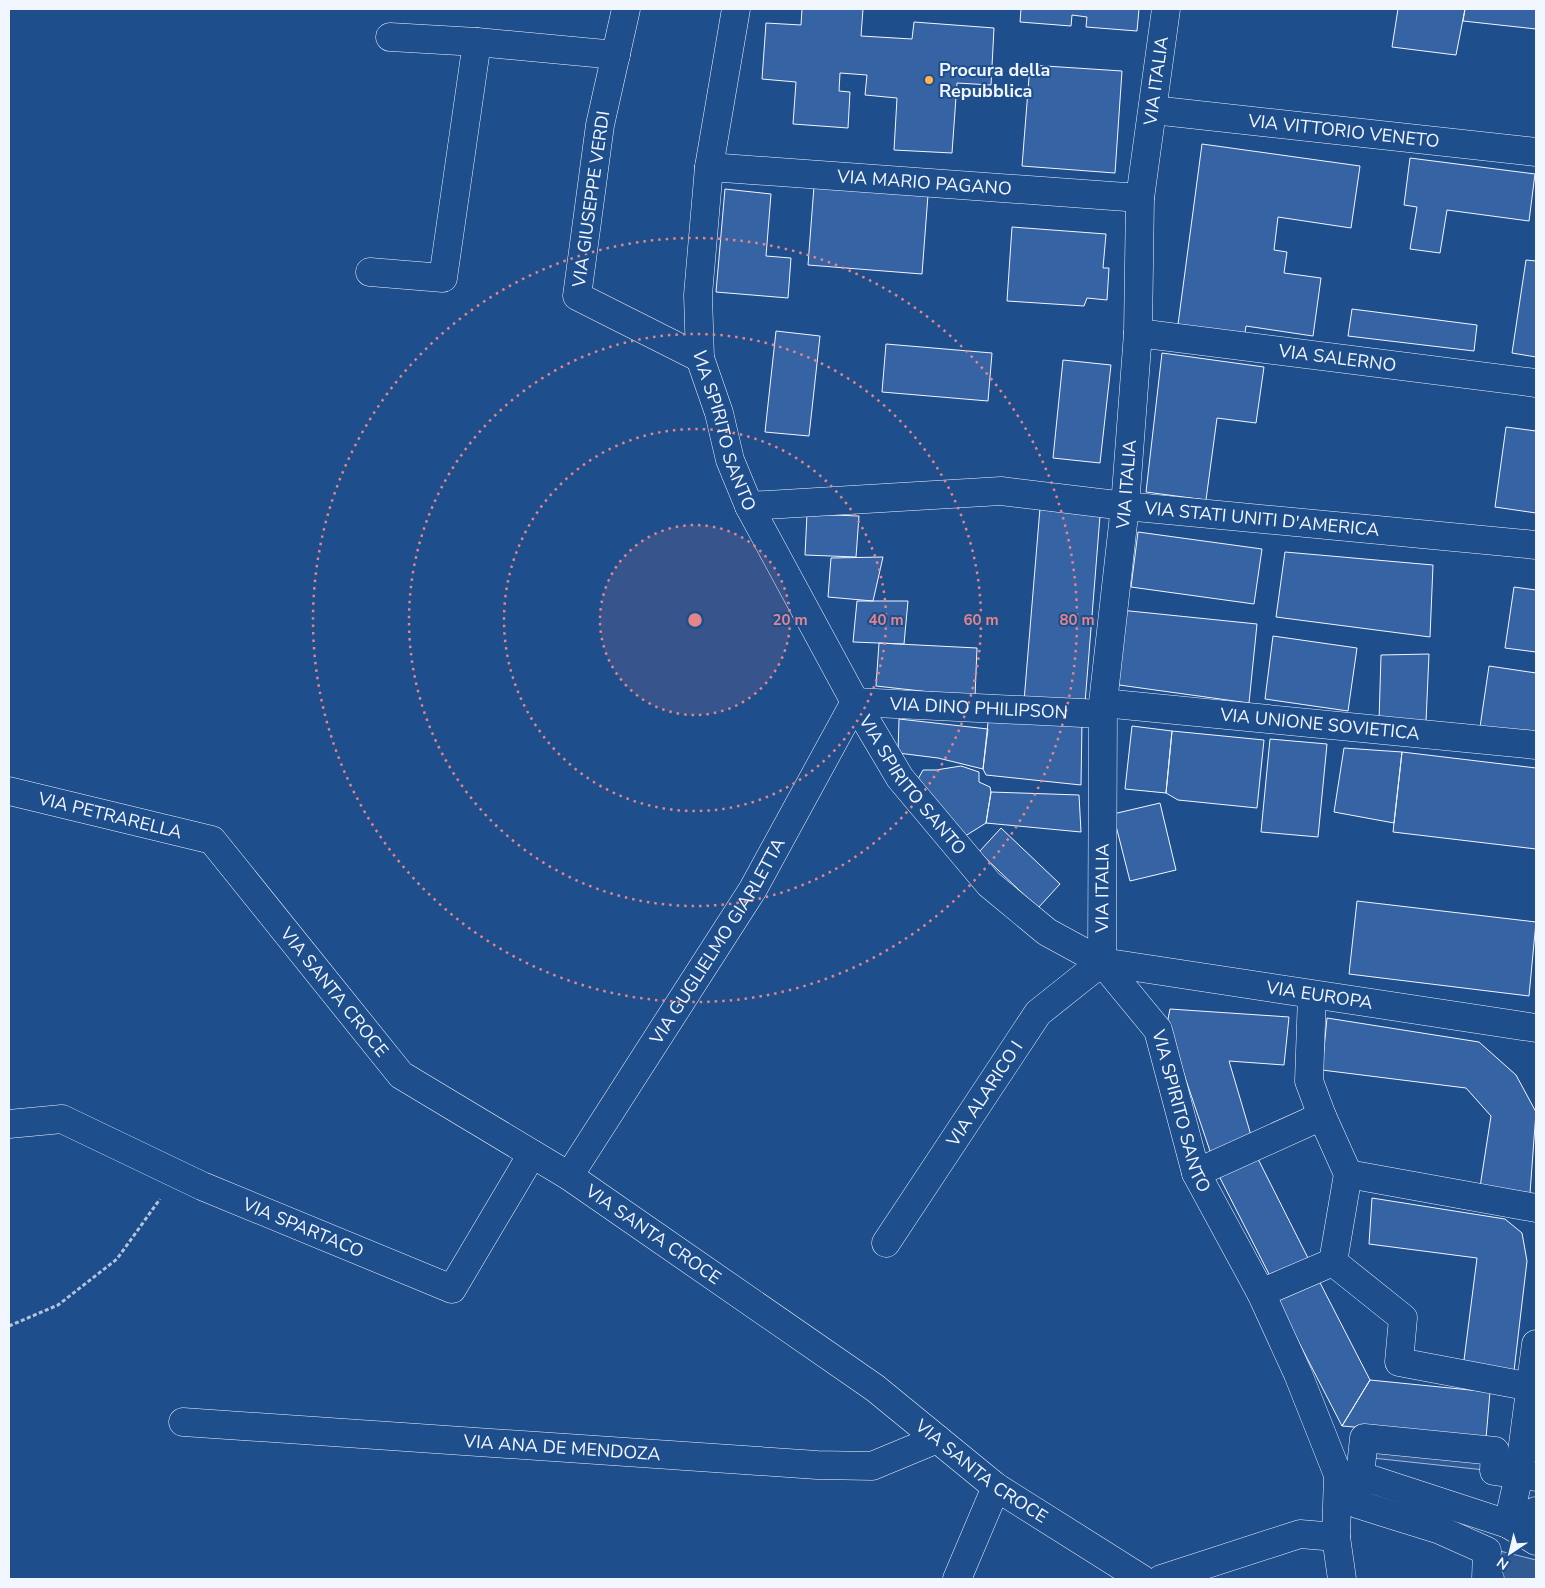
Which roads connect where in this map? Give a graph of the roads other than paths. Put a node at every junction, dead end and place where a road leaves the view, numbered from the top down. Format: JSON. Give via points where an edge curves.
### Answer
{"nodes":[{"id":1,"x":626,"y":9,"type":"edge"},
{"id":2,"x":736,"y":9,"type":"edge"},
{"id":3,"x":1166,"y":9,"type":"edge"},
{"id":4,"x":390,"y":37,"type":"dead end"},
{"id":5,"x":478,"y":42,"type":"junction"},
{"id":6,"x":616,"y":55,"type":"junction"},
{"id":7,"x":1153,"y":110,"type":"junction"},
{"id":8,"x":1536,"y":152,"type":"edge"},
{"id":9,"x":709,"y":167,"type":"junction"},
{"id":10,"x":1140,"y":198,"type":"junction"},
{"id":11,"x":370,"y":272,"type":"dead end"},
{"id":12,"x":1138,"y":333,"type":"junction"},
{"id":13,"x":700,"y":358,"type":"junction"},
{"id":14,"x":1536,"y":383,"type":"edge"},
{"id":15,"x":749,"y":506,"type":"junction"},
{"id":16,"x":1125,"y":506,"type":"junction"},
{"id":17,"x":1536,"y":545,"type":"edge"},
{"id":18,"x":855,"y":702,"type":"junction"},
{"id":19,"x":1103,"y":708,"type":"junction"},
{"id":20,"x":1536,"y":745,"type":"edge"},
{"id":21,"x":9,"y":791,"type":"edge"},
{"id":22,"x":212,"y":840,"type":"joint"},
{"id":23,"x":1102,"y":962,"type":"junction"},
{"id":24,"x":1312,"y":995,"type":"junction"},
{"id":25,"x":1536,"y":1028,"type":"edge"},
{"id":26,"x":1322,"y":1116,"type":"junction"},
{"id":27,"x":9,"y":1124,"type":"edge"},
{"id":28,"x":532,"y":1154,"type":"junction"},
{"id":29,"x":1196,"y":1173,"type":"junction"},
{"id":30,"x":1348,"y":1174,"type":"junction"},
{"id":31,"x":569,"y":1176,"type":"junction"},
{"id":32,"x":1536,"y":1208,"type":"edge"},
{"id":33,"x":886,"y":1244,"type":"dead end"},
{"id":34,"x":1333,"y":1262,"type":"junction"},
{"id":35,"x":1261,"y":1293,"type":"junction"},
{"id":36,"x":1536,"y":1344,"type":"edge"},
{"id":37,"x":1531,"y":1387,"type":"junction"},
{"id":38,"x":183,"y":1422,"type":"dead end"},
{"id":39,"x":937,"y":1439,"type":"junction"},
{"id":40,"x":1350,"y":1476,"type":"junction"},
{"id":41,"x":1528,"y":1476,"type":"edge"},
{"id":42,"x":996,"y":1487,"type":"junction"},
{"id":43,"x":1536,"y":1511,"type":"edge"},
{"id":44,"x":1508,"y":1524,"type":"junction"},
{"id":45,"x":1336,"y":1538,"type":"junction"},
{"id":46,"x":1536,"y":1541,"type":"edge"},
{"id":47,"x":957,"y":1579,"type":"edge"},
{"id":48,"x":1142,"y":1579,"type":"edge"},
{"id":49,"x":1161,"y":1579,"type":"edge"},
{"id":50,"x":1342,"y":1579,"type":"edge"},
{"id":51,"x":1490,"y":1579,"type":"edge"}],
"edges":[{"from":1,"to":6,"type":"street","name":"VIA GIUSEPPE VERDI"},
{"from":2,"to":9,"type":"street","name":"VIA SPIRITO SANTO"},
{"from":3,"to":7,"type":"street","name":"VIA ITALIA"},
{"from":4,"to":5,"type":"street"},
{"from":5,"to":6,"type":"street"},
{"from":5,"to":11,"type":"street","via":[[443,278]]},
{"from":6,"to":13,"type":"street","name":"VIA GIUSEPPE VERDI","via":[[600,125],[577,296]]},
{"from":7,"to":8,"type":"street","name":"VIA VITTORIO VENETO"},
{"from":7,"to":10,"type":"street","name":"VIA ITALIA"},
{"from":9,"to":10,"type":"street","name":"VIA MARIO PAGANO"},
{"from":9,"to":13,"type":"street","name":"VIA SPIRITO SANTO","via":[[698,295]]},
{"from":10,"to":12,"type":"street","name":"VIA ITALIA"},
{"from":12,"to":14,"type":"street","name":"VIA SALERNO"},
{"from":12,"to":16,"type":"street","name":"VIA ITALIA"},
{"from":13,"to":15,"type":"street","name":"VIA SPIRITO SANTO","via":[[719,413],[730,460]]},
{"from":15,"to":16,"type":"street","name":"VIA STATI UNITI D'AMERICA","via":[[1001,491]]},
{"from":15,"to":18,"type":"street","name":"VIA SPIRITO SANTO"},
{"from":16,"to":17,"type":"street","name":"VIA STATI UNITI D'AMERICA"},
{"from":16,"to":19,"type":"street","name":"VIA ITALIA"},
{"from":18,"to":19,"type":"street","name":"VIA DINO PHILIPSON"},
{"from":18,"to":23,"type":"street","name":"VIA SPIRITO SANTO","via":[[900,778],[989,884],[1047,932]]},
{"from":18,"to":31,"type":"street","name":"VIA GUGLIELMO GIARLETTA","via":[[753,889]]},
{"from":19,"to":20,"type":"street","name":"VIA UNIONE SOVIETICA"},
{"from":19,"to":23,"type":"street","name":"VIA ITALIA"},
{"from":21,"to":22,"type":"street","name":"VIA PETRARELLA"},
{"from":22,"to":28,"type":"street","name":"VIA SANTA CROCE","via":[[401,1075]]},
{"from":23,"to":24,"type":"street","name":"VIA EUROPA"},
{"from":23,"to":29,"type":"street","name":"VIA SPIRITO SANTO","via":[[1158,1030]]},
{"from":23,"to":33,"type":"street","name":"VIA ALARICO I","via":[[1038,1013]]},
{"from":24,"to":25,"type":"street","name":"VIA EUROPA"},
{"from":24,"to":26,"type":"street","via":[[1309,1081]]},
{"from":26,"to":29,"type":"street"},
{"from":26,"to":30,"type":"street"},
{"from":27,"to":28,"type":"street","name":"VIA SPARTACO","via":[[62,1119],[179,1175],[452,1289]]},
{"from":28,"to":31,"type":"street","name":"VIA SANTA CROCE"},
{"from":29,"to":35,"type":"street","name":"VIA SPIRITO SANTO"},
{"from":30,"to":32,"type":"street"},
{"from":30,"to":34,"type":"street"},
{"from":31,"to":39,"type":"street","name":"VIA SANTA CROCE","via":[[875,1388]]},
{"from":34,"to":35,"type":"street"},
{"from":34,"to":37,"type":"street","via":[[1403,1318],[1399,1362]]},
{"from":35,"to":40,"type":"street","name":"VIA SPIRITO SANTO"},
{"from":36,"to":37,"type":"street"},
{"from":37,"to":41,"type":"street"},
{"from":38,"to":39,"type":"street","name":"VIA ANA DE MENDOZA","via":[[817,1465],[872,1466]]},
{"from":39,"to":42,"type":"street","name":"VIA SANTA CROCE"},
{"from":40,"to":41,"type":"street","via":[[1364,1438],[1495,1451],[1494,1471]]},
{"from":40,"to":44,"type":"street"},
{"from":40,"to":45,"type":"street"},
{"from":40,"to":51,"type":"street","via":[[1358,1504],[1440,1530],[1487,1551],[1486,1578]]},
{"from":41,"to":44,"type":"street"},
{"from":42,"to":47,"type":"street"},
{"from":42,"to":48,"type":"street","name":"VIA SANTA CROCE"},
{"from":43,"to":44,"type":"street"},
{"from":44,"to":46,"type":"street"},
{"from":45,"to":49,"type":"street","via":[[1300,1534]]},
{"from":45,"to":50,"type":"street"}]}
